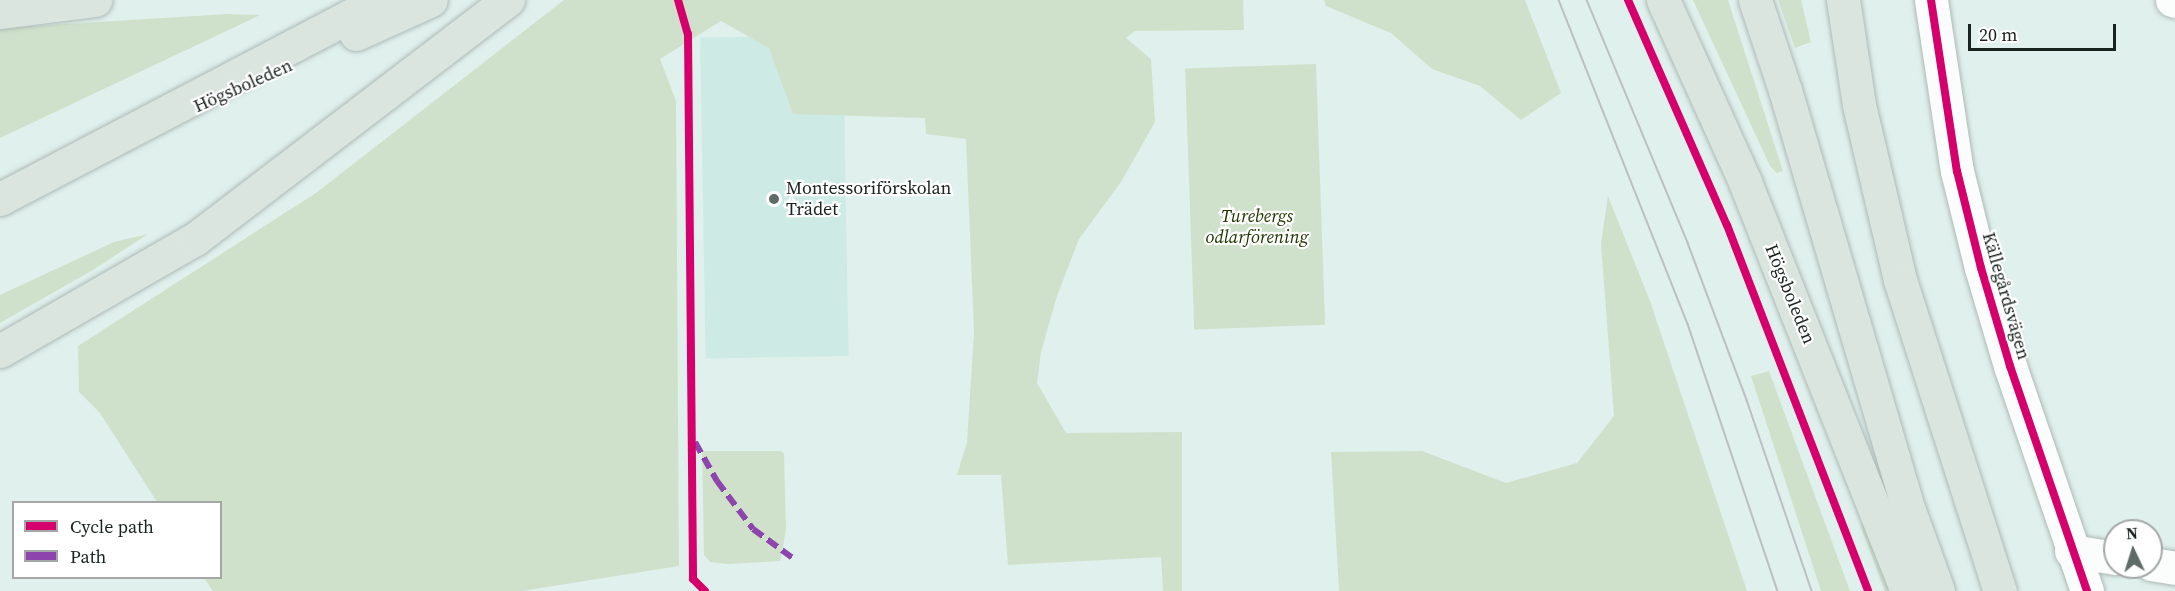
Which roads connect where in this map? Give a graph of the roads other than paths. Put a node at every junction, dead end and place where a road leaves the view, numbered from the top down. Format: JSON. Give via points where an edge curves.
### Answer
{"nodes":[{"id":1,"x":95,"y":0,"type":"edge"},
{"id":2,"x":380,"y":0,"type":"edge"},
{"id":3,"x":431,"y":0,"type":"edge"},
{"id":4,"x":508,"y":0,"type":"edge"},
{"id":5,"x":1663,"y":0,"type":"edge"},
{"id":6,"x":1755,"y":0,"type":"edge"},
{"id":7,"x":1820,"y":0,"type":"edge"},
{"id":8,"x":1843,"y":0,"type":"edge"},
{"id":9,"x":1931,"y":0,"type":"edge"},
{"id":10,"x":0,"y":12,"type":"edge"},
{"id":11,"x":54,"y":172,"type":"junction"},
{"id":12,"x":0,"y":199,"type":"edge"},
{"id":13,"x":1900,"y":280,"type":"junction"},
{"id":14,"x":0,"y":351,"type":"edge"},
{"id":15,"x":2071,"y":551,"type":"junction"},
{"id":16,"x":2103,"y":556,"type":"edge"},
{"id":17,"x":1908,"y":591,"type":"edge"},
{"id":18,"x":1938,"y":591,"type":"edge"},
{"id":19,"x":2000,"y":591,"type":"edge"},
{"id":20,"x":2087,"y":591,"type":"edge"}],
"edges":[{"from":1,"to":10,"type":"main road"},
{"from":2,"to":11,"type":"main road","name":"Högsboleden"},
{"from":3,"to":11,"type":"main road","name":"Högsboleden"},
{"from":4,"to":14,"type":"main road","via":[[195,239]]},
{"from":5,"to":17,"type":"main road","name":"Högsboleden","via":[[1745,182]]},
{"from":6,"to":18,"type":"main road","via":[[1906,502]]},
{"from":7,"to":13,"type":"main road","via":[[1864,190]]},
{"from":8,"to":13,"type":"main road","via":[[1859,105]]},
{"from":9,"to":15,"type":"street","name":"Källegårdsvägen","via":[[1957,171],[1982,268]]},
{"from":11,"to":12,"type":"main road","name":"Högsboleden"},
{"from":13,"to":19,"type":"main road"},
{"from":15,"to":16,"type":"street"},
{"from":15,"to":20,"type":"street","name":"Källegårdsvägen"}]}
